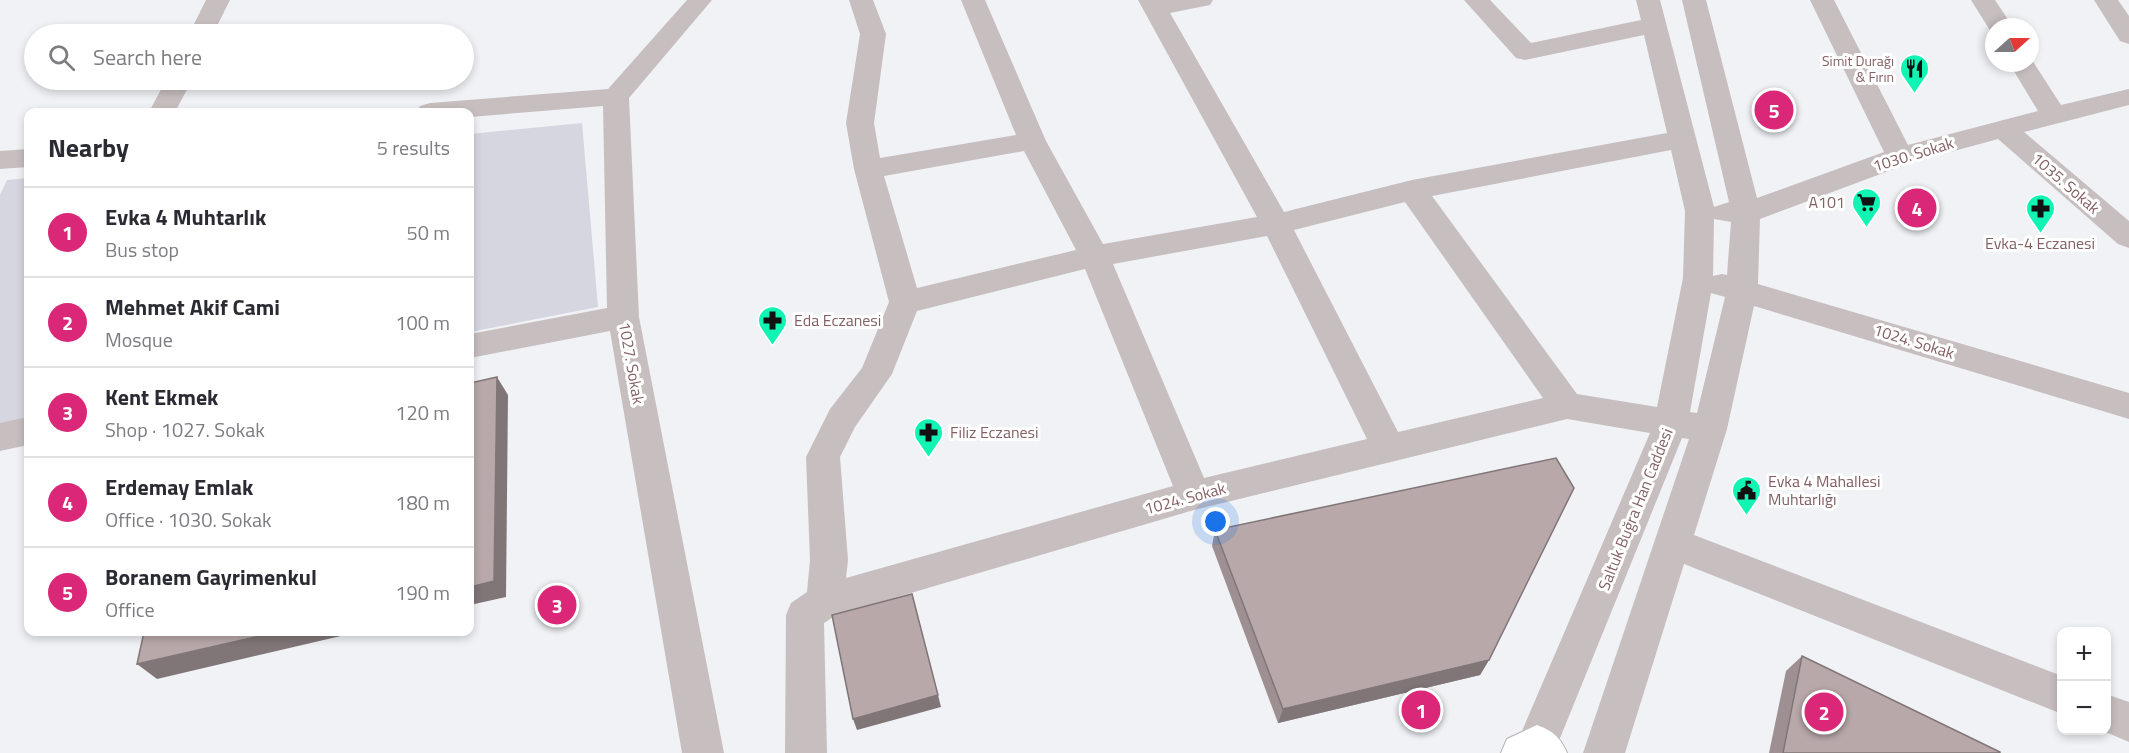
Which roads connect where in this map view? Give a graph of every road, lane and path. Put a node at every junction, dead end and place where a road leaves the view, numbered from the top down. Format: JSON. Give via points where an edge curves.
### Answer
{"nodes":[{"id":1,"x":218,"y":0,"type":"edge"},
{"id":2,"x":700,"y":0,"type":"edge"},
{"id":3,"x":861,"y":0,"type":"edge"},
{"id":4,"x":973,"y":0,"type":"edge"},
{"id":5,"x":1201,"y":0,"type":"edge"},
{"id":6,"x":1476,"y":0,"type":"edge"},
{"id":7,"x":1694,"y":0,"type":"edge"},
{"id":8,"x":1822,"y":0,"type":"edge"},
{"id":9,"x":1983,"y":0,"type":"edge"},
{"id":10,"x":2106,"y":0,"type":"edge"},
{"id":11,"x":1153,"y":4,"type":"edge"},
{"id":12,"x":1651,"y":13,"type":"edge"},
{"id":13,"x":1994,"y":18,"type":"edge"},
{"id":14,"x":206,"y":24,"type":"edge"},
{"id":15,"x":2129,"y":36,"type":"edge"},
{"id":16,"x":2028,"y":72,"type":"edge"},
{"id":17,"x":173,"y":90,"type":"edge"},
{"id":18,"x":616,"y":97,"type":"junction"},
{"id":19,"x":2129,"y":98,"type":"edge"},
{"id":20,"x":164,"y":108,"type":"edge"},
{"id":21,"x":474,"y":108,"type":"edge"},
{"id":22,"x":2054,"y":115,"type":"junction"},
{"id":23,"x":2003,"y":129,"type":"junction"},
{"id":24,"x":1682,"y":139,"type":"junction"},
{"id":25,"x":1032,"y":141,"type":"junction"},
{"id":26,"x":1900,"y":156,"type":"junction"},
{"id":27,"x":868,"y":169,"type":"junction"},
{"id":28,"x":1412,"y":190,"type":"junction"},
{"id":29,"x":1700,"y":211,"type":"junction"},
{"id":30,"x":1746,"y":213,"type":"junction"},
{"id":31,"x":1276,"y":224,"type":"junction"},
{"id":32,"x":2129,"y":237,"type":"edge"},
{"id":33,"x":1095,"y":256,"type":"junction"},
{"id":34,"x":1698,"y":278,"type":"junction"},
{"id":35,"x":1742,"y":290,"type":"junction"},
{"id":36,"x":905,"y":302,"type":"junction"},
{"id":37,"x":623,"y":316,"type":"junction"},
{"id":38,"x":474,"y":345,"type":"edge"},
{"id":39,"x":1566,"y":406,"type":"junction"},
{"id":40,"x":2129,"y":406,"type":"edge"},
{"id":41,"x":1671,"y":424,"type":"junction"},
{"id":42,"x":1710,"y":429,"type":"junction"},
{"id":43,"x":24,"y":432,"type":"edge"},
{"id":44,"x":0,"y":437,"type":"edge"},
{"id":45,"x":1388,"y":447,"type":"junction"},
{"id":46,"x":1194,"y":495,"type":"junction"},
{"id":47,"x":1672,"y":543,"type":"junction"},
{"id":48,"x":825,"y":601,"type":"junction"},
{"id":49,"x":2057,"y":693,"type":"edge"},
{"id":50,"x":2111,"y":715,"type":"edge"},
{"id":51,"x":2129,"y":722,"type":"edge"},
{"id":52,"x":1535,"y":750,"type":"edge"},
{"id":53,"x":703,"y":753,"type":"edge"},
{"id":54,"x":806,"y":753,"type":"edge"},
{"id":55,"x":1604,"y":753,"type":"edge"}],
"edges":[{"from":1,"to":14,"type":"street"},
{"from":2,"to":18,"type":"street"},
{"from":3,"to":27,"type":"street","via":[[873,34],[860,123]]},
{"from":4,"to":25,"type":"street"},
{"from":5,"to":11,"type":"street"},
{"from":6,"to":12,"type":"street","via":[[1525,52]]},
{"from":7,"to":30,"type":"street"},
{"from":8,"to":26,"type":"street"},
{"from":9,"to":13,"type":"street"},
{"from":10,"to":15,"type":"street"},
{"from":11,"to":31,"type":"street"},
{"from":12,"to":24,"type":"street","name":"Saltuk Buğra Han Caddesi"},
{"from":16,"to":22,"type":"street"},
{"from":17,"to":20,"type":"street"},
{"from":18,"to":21,"type":"street"},
{"from":18,"to":37,"type":"street","name":"1027. Sokak"},
{"from":19,"to":22,"type":"street","name":"1030. Sokak"},
{"from":22,"to":23,"type":"street","name":"1030. Sokak"},
{"from":23,"to":26,"type":"street","name":"1030. Sokak"},
{"from":23,"to":32,"type":"street","name":"1035. Sokak"},
{"from":24,"to":28,"type":"street"},
{"from":24,"to":29,"type":"street","name":"Saltuk Buğra Han Caddesi"},
{"from":25,"to":27,"type":"street"},
{"from":25,"to":33,"type":"street"},
{"from":26,"to":30,"type":"street","name":"1030. Sokak"},
{"from":27,"to":36,"type":"street"},
{"from":28,"to":31,"type":"street"},
{"from":28,"to":39,"type":"street"},
{"from":29,"to":30,"type":"street","name":"1030. Sokak"},
{"from":29,"to":34,"type":"street","name":"Saltuk Buğra Han Caddesi"},
{"from":30,"to":35,"type":"street"},
{"from":31,"to":33,"type":"street"},
{"from":31,"to":45,"type":"street"},
{"from":33,"to":36,"type":"street"},
{"from":33,"to":46,"type":"street"},
{"from":34,"to":35,"type":"street","name":"1024. Sokak"},
{"from":34,"to":41,"type":"street","name":"Saltuk Buğra Han Caddesi"},
{"from":35,"to":40,"type":"street","name":"1024. Sokak"},
{"from":35,"to":42,"type":"street"},
{"from":36,"to":48,"type":"street","via":[[876,374],[842,419],[823,457],[829,560]]},
{"from":37,"to":38,"type":"street"},
{"from":37,"to":53,"type":"street","name":"1027. Sokak"},
{"from":39,"to":41,"type":"street","name":"1024. Sokak"},
{"from":39,"to":45,"type":"street","name":"1024. Sokak"},
{"from":41,"to":42,"type":"street","name":"1024. Sokak"},
{"from":41,"to":52,"type":"street","name":"Saltuk Buğra Han Caddesi"},
{"from":42,"to":47,"type":"street"},
{"from":43,"to":44,"type":"street"},
{"from":45,"to":46,"type":"street","name":"1024. Sokak"},
{"from":46,"to":48,"type":"street","name":"1024. Sokak"},
{"from":47,"to":49,"type":"street"},
{"from":47,"to":55,"type":"street"},
{"from":48,"to":54,"type":"street","name":"1024. Sokak","via":[[805,615]]},
{"from":50,"to":51,"type":"street"}]}
